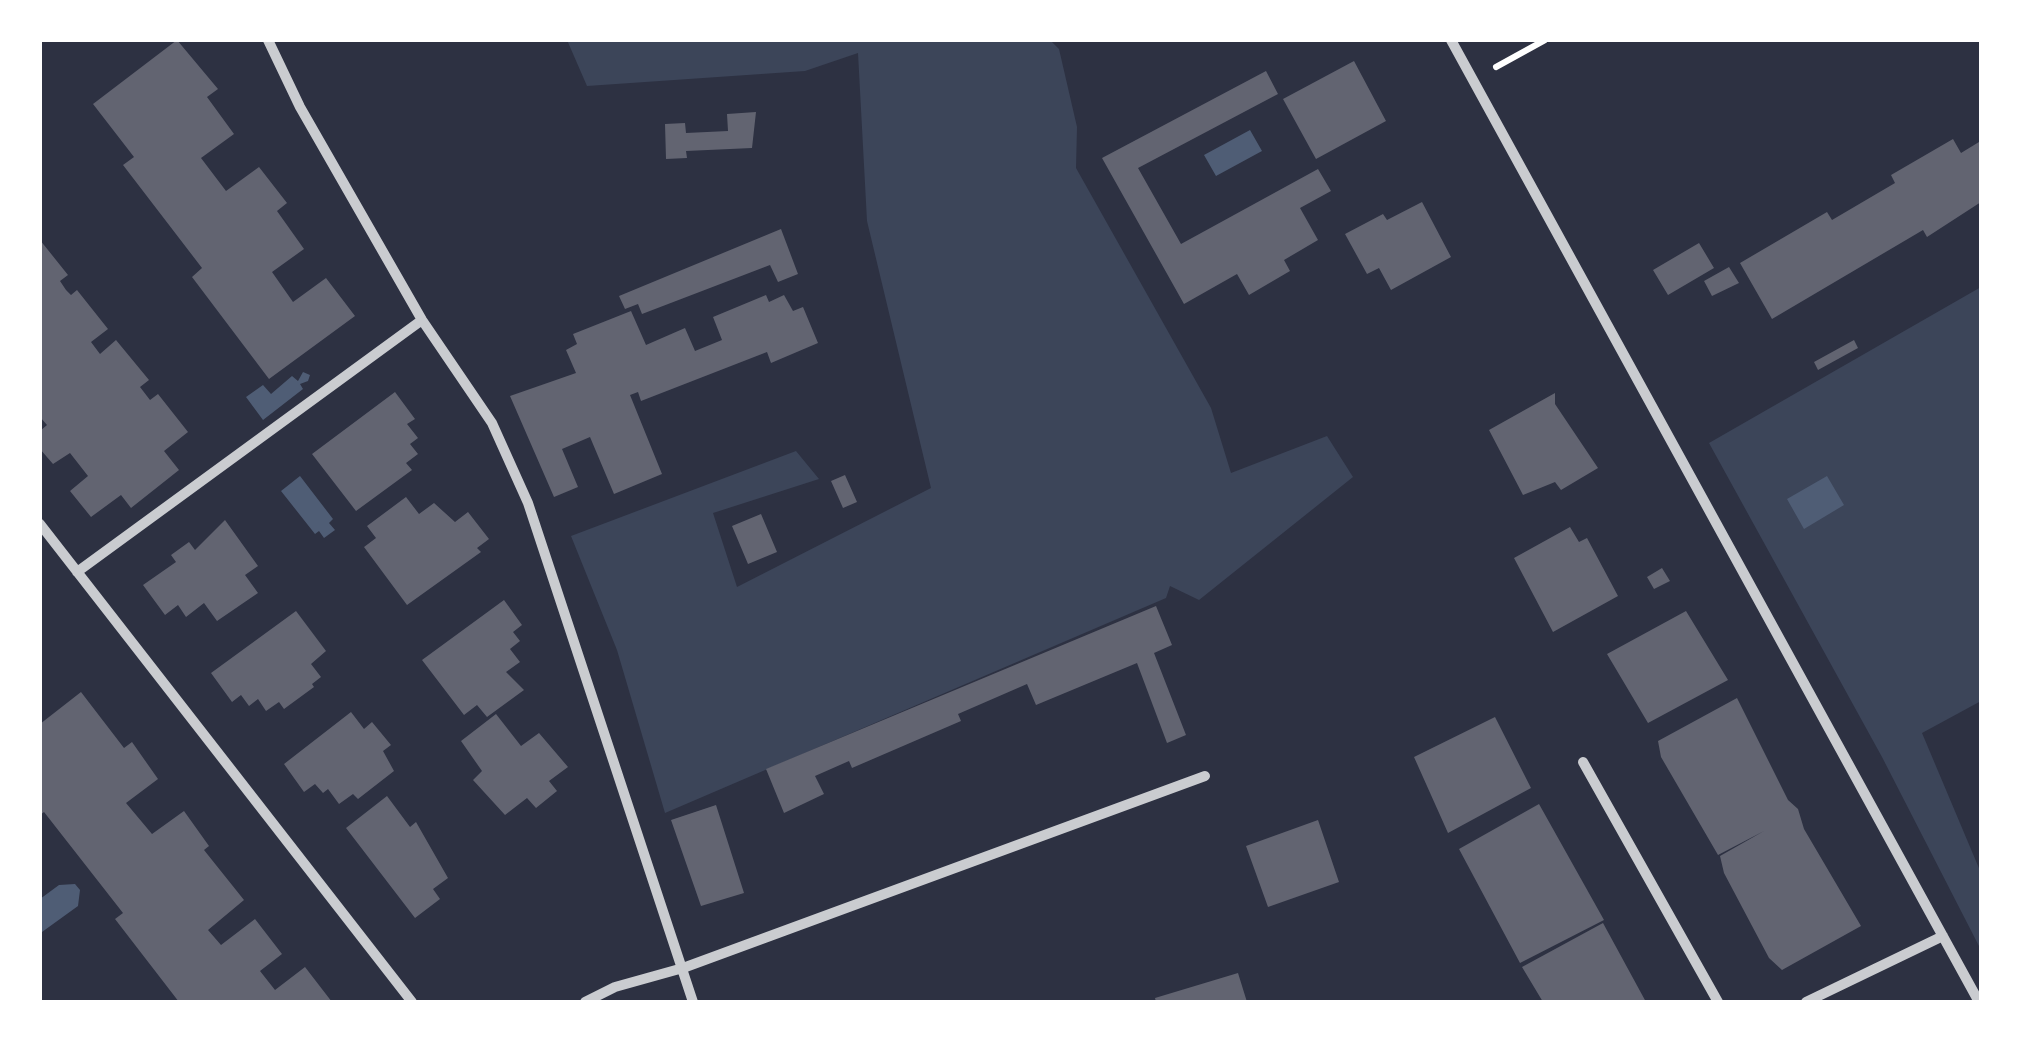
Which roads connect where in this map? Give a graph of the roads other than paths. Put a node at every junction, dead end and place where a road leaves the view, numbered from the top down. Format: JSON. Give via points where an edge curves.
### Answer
{"nodes":[{"id":1,"x":268,"y":40,"type":"edge"},
{"id":2,"x":1451,"y":40,"type":"edge"},
{"id":3,"x":422,"y":320,"type":"junction"},
{"id":4,"x":40,"y":524,"type":"edge"},
{"id":5,"x":77,"y":572,"type":"junction"},
{"id":6,"x":1583,"y":762,"type":"dead end"},
{"id":7,"x":1206,"y":776,"type":"dead end"},
{"id":8,"x":1943,"y":936,"type":"junction"},
{"id":9,"x":683,"y":968,"type":"junction"},
{"id":10,"x":412,"y":1002,"type":"edge"},
{"id":11,"x":585,"y":1002,"type":"edge"},
{"id":12,"x":693,"y":1002,"type":"edge"},
{"id":13,"x":1718,"y":1002,"type":"edge"},
{"id":14,"x":1806,"y":1002,"type":"edge"},
{"id":15,"x":1979,"y":1002,"type":"edge"}],
"edges":[{"from":1,"to":3,"type":"street"},
{"from":2,"to":8,"type":"street"},
{"from":3,"to":5,"type":"street"},
{"from":3,"to":9,"type":"street","via":[[492,422],[528,503]]},
{"from":4,"to":5,"type":"street"},
{"from":5,"to":10,"type":"street"},
{"from":6,"to":13,"type":"street"},
{"from":7,"to":9,"type":"street"},
{"from":8,"to":14,"type":"street"},
{"from":8,"to":15,"type":"street"},
{"from":9,"to":11,"type":"street"},
{"from":9,"to":12,"type":"street"}]}
